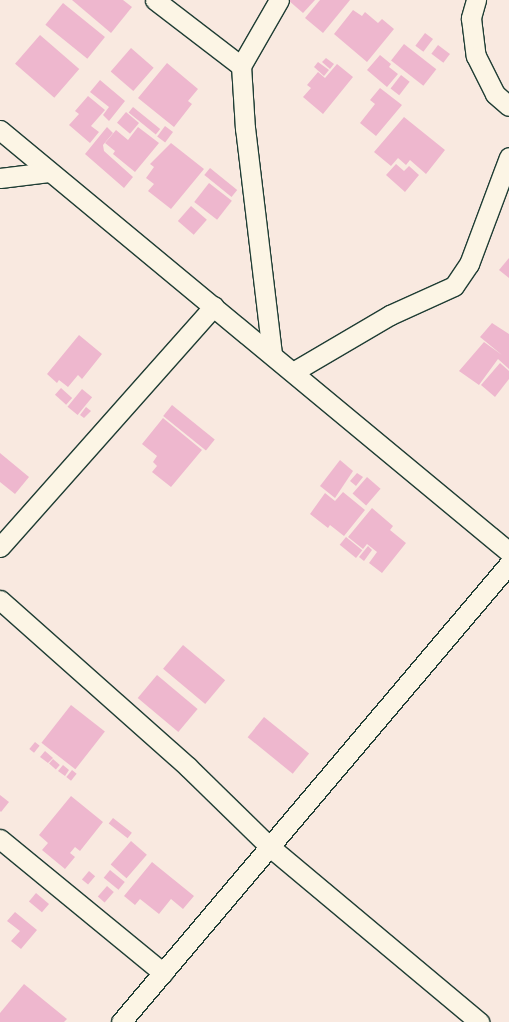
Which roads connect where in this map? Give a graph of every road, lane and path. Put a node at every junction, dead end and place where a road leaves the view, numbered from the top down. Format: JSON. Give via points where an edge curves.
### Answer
{"nodes":[{"id":1,"x":155,"y":0,"type":"edge"},
{"id":2,"x":279,"y":0,"type":"edge"},
{"id":3,"x":470,"y":1,"type":"edge"},
{"id":4,"x":241,"y":66,"type":"junction"},
{"id":5,"x":509,"y":106,"type":"edge"},
{"id":6,"x":0,"y":130,"type":"edge"},
{"id":7,"x":509,"y":157,"type":"edge"},
{"id":8,"x":48,"y":172,"type":"junction"},
{"id":9,"x":0,"y":178,"type":"edge"},
{"id":10,"x":214,"y":306,"type":"junction"},
{"id":11,"x":272,"y":354,"type":"junction"},
{"id":12,"x":293,"y":372,"type":"junction"},
{"id":13,"x":0,"y":547,"type":"edge"},
{"id":14,"x":509,"y":552,"type":"edge"},
{"id":15,"x":509,"y":564,"type":"edge"},
{"id":16,"x":0,"y":600,"type":"edge"},
{"id":17,"x":0,"y":839,"type":"edge"},
{"id":18,"x":270,"y":847,"type":"junction"},
{"id":19,"x":163,"y":973,"type":"junction"},
{"id":20,"x":121,"y":1022,"type":"edge"},
{"id":21,"x":480,"y":1022,"type":"edge"}],
"edges":[{"from":1,"to":4,"type":"street"},
{"from":2,"to":4,"type":"street"},
{"from":3,"to":5,"type":"street","via":[[476,56],[495,94]]},
{"from":4,"to":11,"type":"street","via":[[245,129]]},
{"from":6,"to":8,"type":"street"},
{"from":7,"to":12,"type":"street","via":[[469,264],[454,286],[390,315]]},
{"from":8,"to":9,"type":"street"},
{"from":8,"to":10,"type":"street"},
{"from":10,"to":11,"type":"street"},
{"from":10,"to":13,"type":"street"},
{"from":11,"to":12,"type":"street"},
{"from":12,"to":14,"type":"street"},
{"from":15,"to":18,"type":"street"},
{"from":16,"to":18,"type":"street","via":[[188,767]]},
{"from":17,"to":19,"type":"street"},
{"from":18,"to":19,"type":"street"},
{"from":18,"to":21,"type":"street"},
{"from":19,"to":20,"type":"street"}]}
